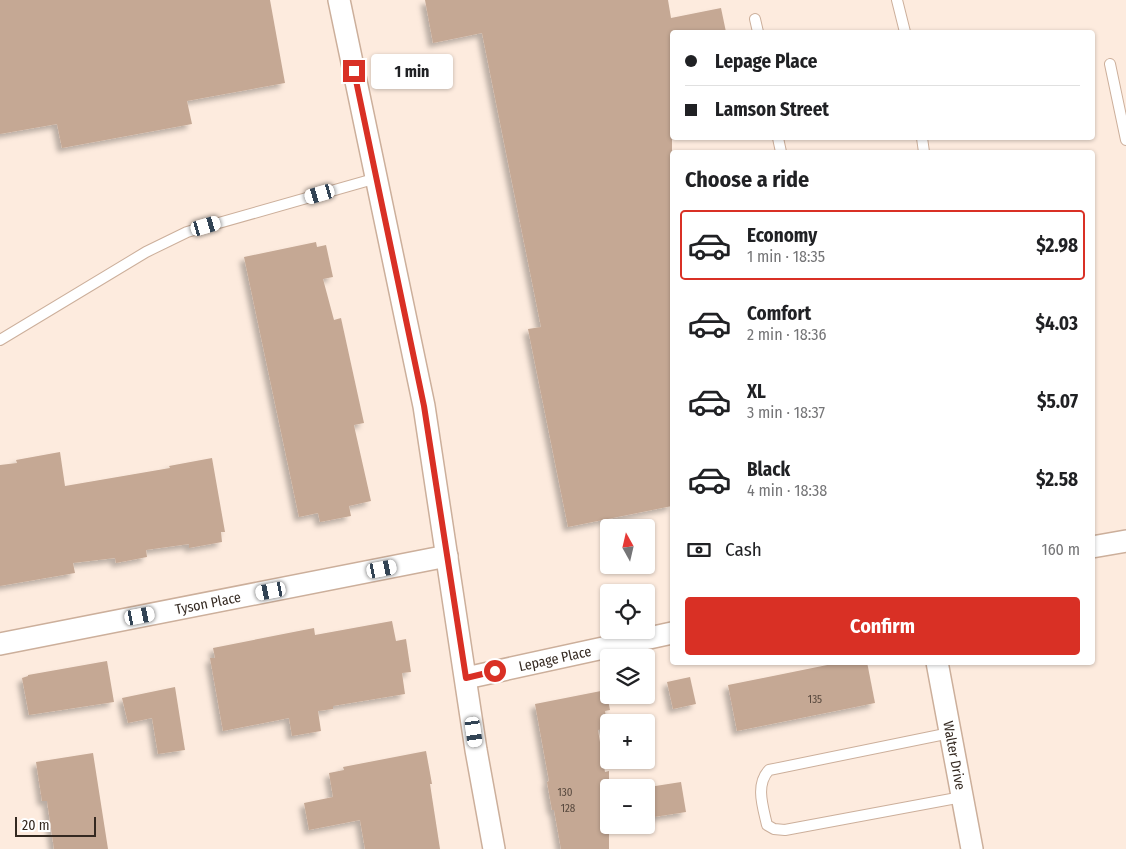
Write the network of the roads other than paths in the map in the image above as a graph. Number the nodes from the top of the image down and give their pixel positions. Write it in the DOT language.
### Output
graph roads {
  1 [pos="339,0"];
  2 [pos="897,0"];
  3 [pos="755,20"];
  4 [pos="758,30"];
  5 [pos="904,30"];
  6 [pos="1110,64"];
  7 [pos="1126,140"];
  8 [pos="376,178"];
  9 [pos="0,340"];
  10 [pos="1126,541"];
  11 [pos="1095,546"];
  12 [pos="447,556"];
  13 [pos="670,633"];
  14 [pos="0,644"];
  15 [pos="938,665"];
  16 [pos="466,678"];
  17 [pos="950,733"];
  18 [pos="962,797"];
  19 [pos="494,849"];
  20 [pos="972,849"];
  1 -- 8 [label="street"];
  2 -- 5 [label="lane"];
  3 -- 4 [label="lane"];
  6 -- 7 [label="lane"];
  8 -- 9 [label="lane"];
  8 -- 12 [label="street"];
  10 -- 11 [label="street"];
  12 -- 14 [label="street, Tyson Place"];
  12 -- 16 [label="street"];
  13 -- 16 [label="street, Lepage Place"];
  15 -- 17 [label="street, Walter Drive"];
  16 -- 19 [label="street"];
  17 -- 18 [label="street, Walter Drive"];
  17 -- 18 [label="lane"];
  18 -- 20 [label="street, Walter Drive"];
}
